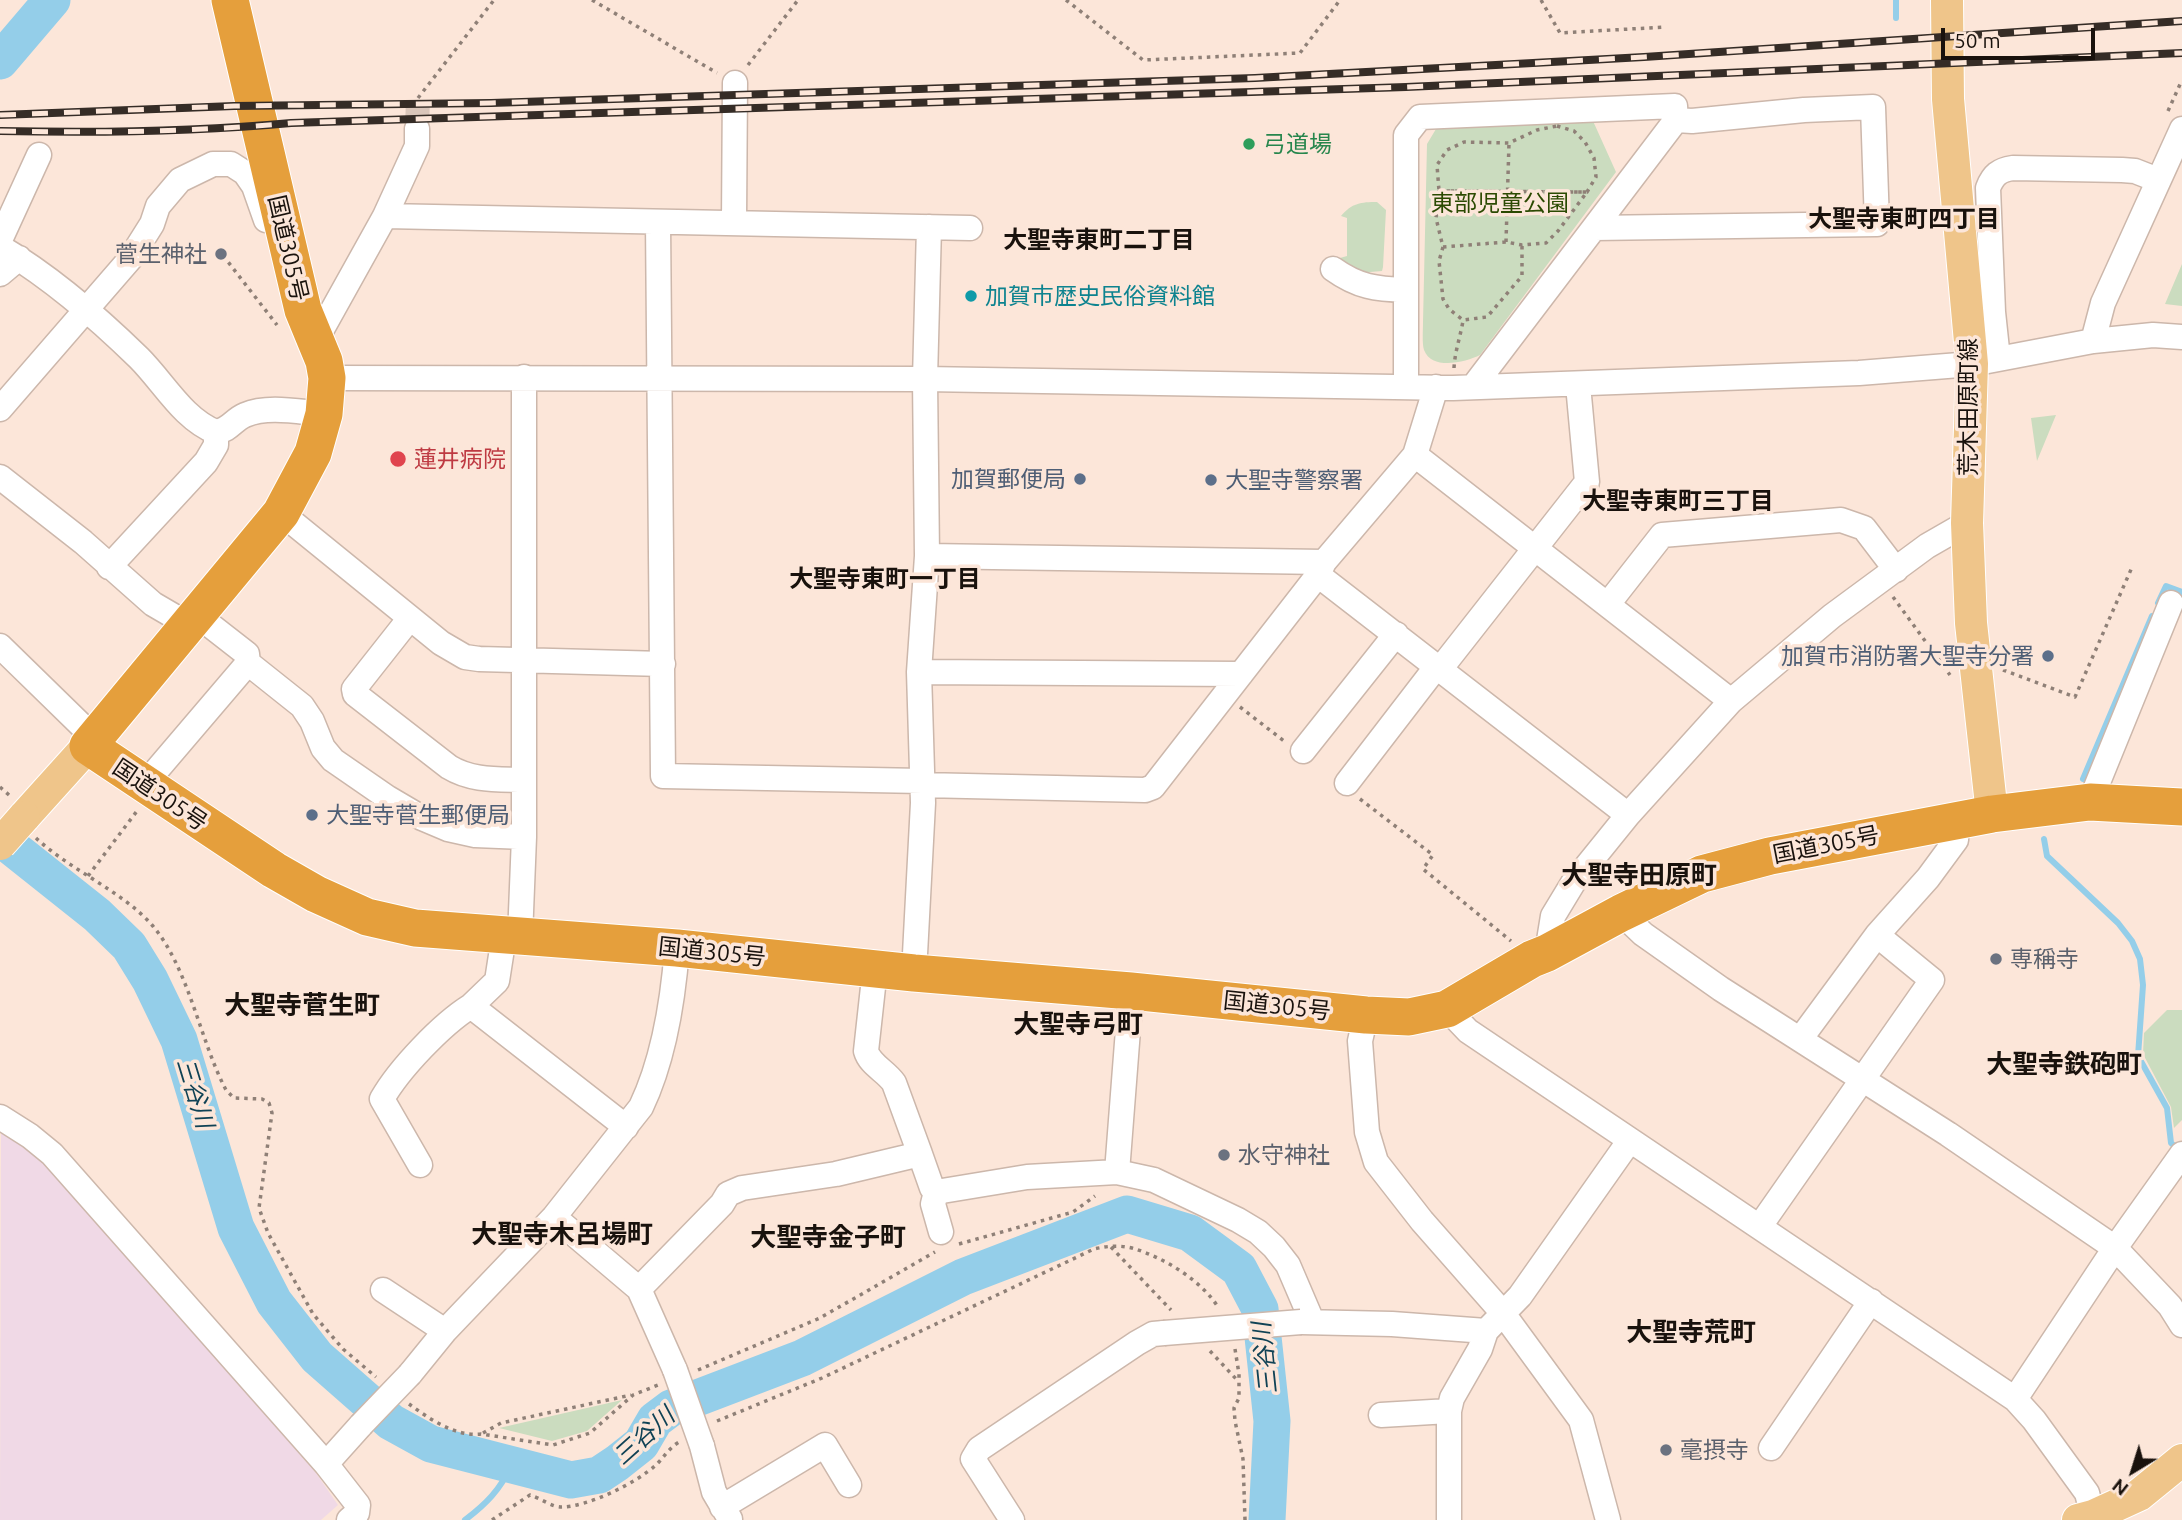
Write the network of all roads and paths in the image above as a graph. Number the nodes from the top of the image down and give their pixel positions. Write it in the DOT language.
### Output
graph roads {
  1 [pos="230,0"];
  2 [pos="494,0"];
  3 [pos="592,0"];
  4 [pos="798,0"];
  5 [pos="1066,0"];
  6 [pos="1340,0"];
  7 [pos="1541,0"];
  8 [pos="1947,0"];
  9 [pos="1665,27"];
  10 [pos="735,83"];
  11 [pos="418,97"];
  12 [pos="1676,120"];
  13 [pos="417,129"];
  14 [pos="2182,129"];
  15 [pos="1509,143"];
  16 [pos="39,155"];
  17 [pos="2158,180"];
  18 [pos="1439,191"];
  19 [pos="1509,192"];
  20 [pos="1587,192"];
  21 [pos="386,216"];
  22 [pos="734,222"];
  23 [pos="658,223"];
  24 [pos="929,227"];
  25 [pos="970,228"];
  26 [pos="1594,228"];
  27 [pos="0,240"];
  28 [pos="1506,242"];
  29 [pos="1522,245"];
  30 [pos="1443,247"];
  31 [pos="218,250"];
  32 [pos="9,252"];
  33 [pos="1333,269"];
  34 [pos="0,274"];
  35 [pos="1406,290"];
  36 [pos="86,309"];
  37 [pos="1463,320"];
  38 [pos="302,331"];
  39 [pos="2182,338"];
  40 [pos="2093,341"];
  41 [pos="1985,362"];
  42 [pos="524,377"];
  43 [pos="660,377"];
  44 [pos="327,378"];
  45 [pos="925,379"];
  46 [pos="1578,385"];
  47 [pos="1406,387"];
  48 [pos="1454,387"];
  49 [pos="0,409"];
  50 [pos="324,414"];
  51 [pos="216,432"];
  52 [pos="1415,455"];
  53 [pos="0,477"];
  54 [pos="281,513"];
  55 [pos="1967,523"];
  56 [pos="1535,549"];
  57 [pos="927,556"];
  58 [pos="2133,565"];
  59 [pos="109,567"];
  60 [pos="1321,568"];
  61 [pos="1889,576"];
  62 [pos="2171,603"];
  63 [pos="1608,604"];
  64 [pos="410,618"];
  65 [pos="193,620"];
  66 [pos="1395,634"];
  67 [pos="0,646"];
  68 [pos="525,661"];
  69 [pos="248,663"];
  70 [pos="663,664"];
  71 [pos="1439,667"];
  72 [pos="2007,670"];
  73 [pos="919,672"];
  74 [pos="1241,674"];
  75 [pos="1950,675"];
  76 [pos="1225,695"];
  77 [pos="1731,701"];
  78 [pos="92,742"];
  79 [pos="1297,748"];
  80 [pos="524,780"];
  81 [pos="922,783"];
  82 [pos="1351,789"];
  83 [pos="143,795"];
  84 [pos="2090,802"];
  85 [pos="2182,807"];
  86 [pos="1628,815"];
  87 [pos="1974,817"];
  88 [pos="28,826"];
  89 [pos="524,837"];
  90 [pos="0,844"];
  91 [pos="88,876"];
  92 [pos="1621,913"];
  93 [pos="1877,935"];
  94 [pos="512,936"];
  95 [pos="677,948"];
  96 [pos="1540,956"];
  97 [pos="875,969"];
  98 [pos="914,973"];
  99 [pos="1131,991"];
  100 [pos="471,1006"];
  101 [pos="1447,1009"];
  102 [pos="1366,1015"];
  103 [pos="1801,1038"];
  104 [pos="1863,1081"];
  105 [pos="1,1118"];
  106 [pos="626,1127"];
  107 [pos="1630,1140"];
  108 [pos="920,1154"];
  109 [pos="2182,1154"];
  110 [pos="420,1166"];
  111 [pos="1112,1172"];
  112 [pos="936,1192"];
  113 [pos="554,1217"];
  114 [pos="1760,1226"];
  115 [pos="947,1242"];
  116 [pos="2115,1248"];
  117 [pos="639,1289"];
  118 [pos="383,1290"];
  119 [pos="1871,1301"];
  120 [pos="1502,1312"];
  121 [pos="1223,1314"];
  122 [pos="1307,1322"];
  123 [pos="2182,1325"];
  124 [pos="445,1331"];
  125 [pos="1486,1331"];
  126 [pos="1234,1342"];
  127 [pos="678,1374"];
  128 [pos="385,1384"];
  129 [pos="633,1395"];
  130 [pos="401,1398"];
  131 [pos="2015,1399"];
  132 [pos="1449,1411"];
  133 [pos="1381,1415"];
  134 [pos="716,1422"];
  135 [pos="481,1434"];
  136 [pos="693,1443"];
  137 [pos="1771,1448"];
  138 [pos="2182,1460"];
  139 [pos="326,1464"];
  140 [pos="849,1485"];
  141 [pos="726,1513"];
  142 [pos="2088,1519"];
  143 [pos="349,1520"];
  144 [pos="492,1520"];
  145 [pos="1012,1520"];
  146 [pos="1245,1520"];
  147 [pos="1449,1520"];
  148 [pos="1608,1520"];
  1 -- 38 [label="highway, 国道305号"];
  2 -- 11 [label="path"];
  3 -- 10 [label="path"];
  4 -- 10 [label="path"];
  5 -- 6 [label="path"];
  7 -- 9 [label="path"];
  8 -- 41 [label="main road, 荒木田原町線"];
  10 -- 22 [label="street"];
  12 -- 26 [label="street"];
  12 -- 26 [label="street"];
  12 -- 35 [label="street"];
  13 -- 21 [label="street"];
  14 -- 17 [label="street"];
  15 -- 18 [label="path"];
  15 -- 19 [label="path"];
  15 -- 20 [label="path"];
  16 -- 27 [label="street"];
  17 -- 40 [label="street"];
  17 -- 41 [label="street"];
  18 -- 19 [label="path"];
  18 -- 30 [label="path"];
  19 -- 20 [label="path"];
  19 -- 28 [label="path"];
  20 -- 29 [label="path"];
  21 -- 23 [label="street"];
  21 -- 38 [label="street"];
  22 -- 23 [label="street"];
  22 -- 24 [label="street"];
  23 -- 43 [label="street"];
  24 -- 25 [label="street"];
  24 -- 45 [label="street"];
  26 -- 48 [label="street"];
  28 -- 29 [label="path"];
  28 -- 30 [label="path"];
  29 -- 37 [label="path"];
  30 -- 37 [label="path"];
  31 -- 38 [label="path"];
  32 -- 34 [label="street"];
  32 -- 36 [label="street"];
  33 -- 35 [label="street"];
  35 -- 47 [label="street"];
  36 -- 38 [label="street"];
  36 -- 49 [label="street"];
  36 -- 51 [label="street"];
  37 -- 48 [label="path"];
  38 -- 44 [label="highway, 国道305号"];
  39 -- 40 [label="street"];
  40 -- 41 [label="street"];
  41 -- 46 [label="street"];
  41 -- 55 [label="main road, 荒木田原町線"];
  42 -- 43 [label="street"];
  42 -- 44 [label="street"];
  42 -- 68 [label="street"];
  43 -- 45 [label="street"];
  43 -- 70 [label="street"];
  44 -- 50 [label="highway, 国道305号"];
  45 -- 47 [label="street"];
  45 -- 57 [label="street"];
  46 -- 48 [label="street"];
  46 -- 56 [label="street"];
  47 -- 48 [label="street"];
  48 -- 52 [label="street"];
  50 -- 51 [label="street"];
  50 -- 54 [label="highway, 国道305号"];
  51 -- 59 [label="street"];
  52 -- 56 [label="street"];
  52 -- 60 [label="street"];
  53 -- 59 [label="street"];
  54 -- 64 [label="street"];
  54 -- 65 [label="highway, 国道305号"];
  55 -- 61 [label="street"];
  55 -- 87 [label="main road, 荒木田原町線"];
  56 -- 63 [label="street"];
  56 -- 71 [label="street"];
  57 -- 60 [label="street"];
  57 -- 73 [label="street"];
  58 -- 72 [label="path"];
  59 -- 65 [label="street"];
  60 -- 66 [label="street"];
  60 -- 74 [label="street"];
  61 -- 63 [label="street"];
  61 -- 75 [label="path"];
  61 -- 77 [label="street"];
  62 -- 84 [label="street"];
  63 -- 77 [label="street"];
  64 -- 68 [label="street"];
  64 -- 80 [label="street"];
  65 -- 69 [label="street"];
  65 -- 78 [label="highway, 国道305号"];
  66 -- 71 [label="street"];
  66 -- 79 [label="street"];
  67 -- 78 [label="street"];
  68 -- 70 [label="street"];
  68 -- 80 [label="street"];
  69 -- 83 [label="street"];
  69 -- 89 [label="street"];
  70 -- 81 [label="street"];
  71 -- 82 [label="street"];
  71 -- 86 [label="street"];
  73 -- 74 [label="street"];
  73 -- 81 [label="street"];
  74 -- 76 [label="street"];
  76 -- 79 [label="path"];
  76 -- 81 [label="street"];
  77 -- 86 [label="street"];
  78 -- 83 [label="highway, 国道305号"];
  78 -- 88 [label="main road"];
  80 -- 89 [label="street"];
  81 -- 98 [label="street"];
  82 -- 96 [label="path"];
  83 -- 91 [label="path"];
  83 -- 94 [label="highway, 国道305号"];
  84 -- 85 [label="highway, 国道305号"];
  84 -- 87 [label="highway, 国道305号"];
  86 -- 96 [label="street"];
  87 -- 92 [label="highway, 国道305号"];
  87 -- 93 [label="street"];
  88 -- 90 [label="main road, bridge"];
  88 -- 91 [label="path"];
  89 -- 94 [label="street"];
  91 -- 128 [label="path"];
  92 -- 96 [label="highway, 国道305号"];
  92 -- 103 [label="street"];
  93 -- 103 [label="street"];
  93 -- 104 [label="street"];
  94 -- 95 [label="highway, 国道305号"];
  94 -- 100 [label="street"];
  95 -- 97 [label="highway, 国道305号"];
  95 -- 106 [label="street"];
  96 -- 101 [label="highway, 国道305号"];
  97 -- 98 [label="highway, 国道305号"];
  97 -- 108 [label="street"];
  98 -- 99 [label="highway, 国道305号"];
  99 -- 102 [label="highway, 国道305号"];
  99 -- 111 [label="street"];
  100 -- 106 [label="street"];
  100 -- 110 [label="street"];
  101 -- 102 [label="highway, 国道305号"];
  101 -- 107 [label="street"];
  102 -- 120 [label="street"];
  103 -- 104 [label="street"];
  104 -- 114 [label="street"];
  104 -- 116 [label="street"];
  105 -- 139 [label="street"];
  106 -- 113 [label="street"];
  107 -- 114 [label="street"];
  107 -- 120 [label="street"];
  108 -- 112 [label="street"];
  108 -- 117 [label="street"];
  109 -- 116 [label="street"];
  111 -- 112 [label="street"];
  111 -- 115 [label="path"];
  111 -- 122 [label="street"];
  112 -- 115 [label="street"];
  113 -- 117 [label="street"];
  113 -- 124 [label="street"];
  114 -- 119 [label="street"];
  115 -- 127 [label="path"];
  116 -- 123 [label="street"];
  116 -- 131 [label="street"];
  117 -- 127 [label="street"];
  118 -- 124 [label="street"];
  119 -- 131 [label="street"];
  119 -- 137 [label="street"];
  120 -- 125 [label="street"];
  120 -- 148 [label="street"];
  121 -- 134 [label="path"];
  122 -- 125 [label="street"];
  122 -- 145 [label="street, bridge"];
  124 -- 139 [label="street, bridge"];
  125 -- 132 [label="street"];
  126 -- 146 [label="path"];
  127 -- 129 [label="path"];
  127 -- 136 [label="street, bridge"];
  129 -- 135 [label="path"];
  129 -- 135 [label="path"];
  130 -- 135 [label="path"];
  131 -- 142 [label="street"];
  132 -- 133 [label="street"];
  132 -- 147 [label="street"];
  136 -- 141 [label="street"];
  136 -- 144 [label="path"];
  138 -- 142 [label="main road"];
  139 -- 143 [label="street"];
  140 -- 141 [label="street"];
}
